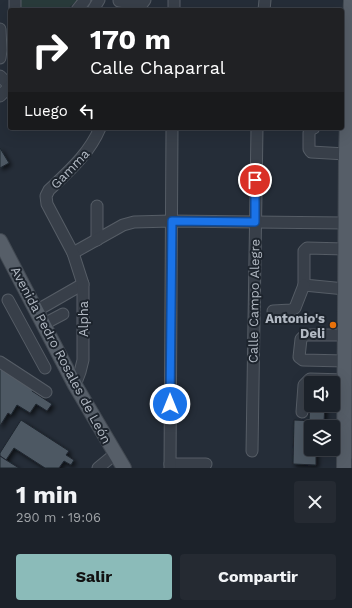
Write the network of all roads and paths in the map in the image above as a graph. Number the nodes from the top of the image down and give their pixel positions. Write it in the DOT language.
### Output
graph roads {
  1 [pos="145,0"];
  2 [pos="350,0"];
  3 [pos="119,1"];
  4 [pos="0,29"];
  5 [pos="0,58"];
  6 [pos="348,64"];
  7 [pos="5,80"];
  8 [pos="345,95"];
  9 [pos="0,96"];
  10 [pos="345,120"];
  11 [pos="99,130"];
  12 [pos="172,130"];
  13 [pos="256,130"];
  14 [pos="310,130"];
  15 [pos="349,157"];
  16 [pos="97,206"];
  17 [pos="172,221"];
  18 [pos="255,222"];
  19 [pos="345,223"];
  20 [pos="97,240"];
  21 [pos="0,242"];
  22 [pos="345,249"];
  23 [pos="73,253"];
  24 [pos="83,284"];
  25 [pos="304,286"];
  26 [pos="345,289"];
  27 [pos="8,300"];
  28 [pos="36,310"];
  29 [pos="273,311"];
  30 [pos="63,314"];
  31 [pos="44,324"];
  32 [pos="349,329"];
  33 [pos="56,348"];
  34 [pos="39,357"];
  35 [pos="345,361"];
  36 [pos="0,362"];
  37 [pos="45,368"];
  38 [pos="345,380"];
  39 [pos="75,385"];
  40 [pos="46,392"];
  41 [pos="302,412"];
  42 [pos="252,451"];
  43 [pos="115,454"];
  44 [pos="206,464"];
  45 [pos="349,464"];
  46 [pos="170,466"];
  47 [pos="98,468"];
  48 [pos="124,468"];
  1 -- 3 [label="street"];
  2 -- 6 [label="main road"];
  4 -- 5 [label="street"];
  6 -- 8 [label="main road"];
  7 -- 9 [label="street"];
  8 -- 10 [label="main road"];
  10 -- 15 [label="main road"];
  11 -- 23 [label="street, Gamma"];
  12 -- 17 [label="street"];
  13 -- 18 [label="street, Calle Campo Alegre"];
  14 -- 15 [label="street"];
  15 -- 19 [label="main road"];
  15 -- 32 [label="street"];
  16 -- 20 [label="street"];
  17 -- 18 [label="street"];
  17 -- 20 [label="street"];
  17 -- 46 [label="street"];
  18 -- 19 [label="street"];
  18 -- 42 [label="street, Calle Campo Alegre"];
  19 -- 22 [label="main road"];
  20 -- 23 [label="street"];
  21 -- 28 [label="main road, Avenida Pedro Rosales de León"];
  22 -- 25 [label="street"];
  22 -- 26 [label="main road"];
  23 -- 24 [label="street, Alpha"];
  24 -- 28 [label="street"];
  24 -- 39 [label="street, Alpha"];
  25 -- 26 [label="street"];
  25 -- 29 [label="street"];
  26 -- 32 [label="main road"];
  27 -- 34 [label="street"];
  28 -- 31 [label="main road, Avenida Pedro Rosales de León"];
  30 -- 31 [label="street"];
  31 -- 33 [label="main road, Avenida Pedro Rosales de León"];
  32 -- 35 [label="main road"];
  32 -- 35 [label="street"];
  33 -- 34 [label="street"];
  33 -- 39 [label="main road, Avenida Pedro Rosales de León"];
  34 -- 37 [label="street"];
  35 -- 38 [label="main road"];
  36 -- 40 [label="street"];
  38 -- 41 [label="street"];
  38 -- 45 [label="main road"];
  39 -- 43 [label="main road, Avenida Pedro Rosales de León"];
  43 -- 47 [label="street"];
  43 -- 48 [label="main road, Avenida Pedro Rosales de León"];
  44 -- 46 [label="street"];
}
